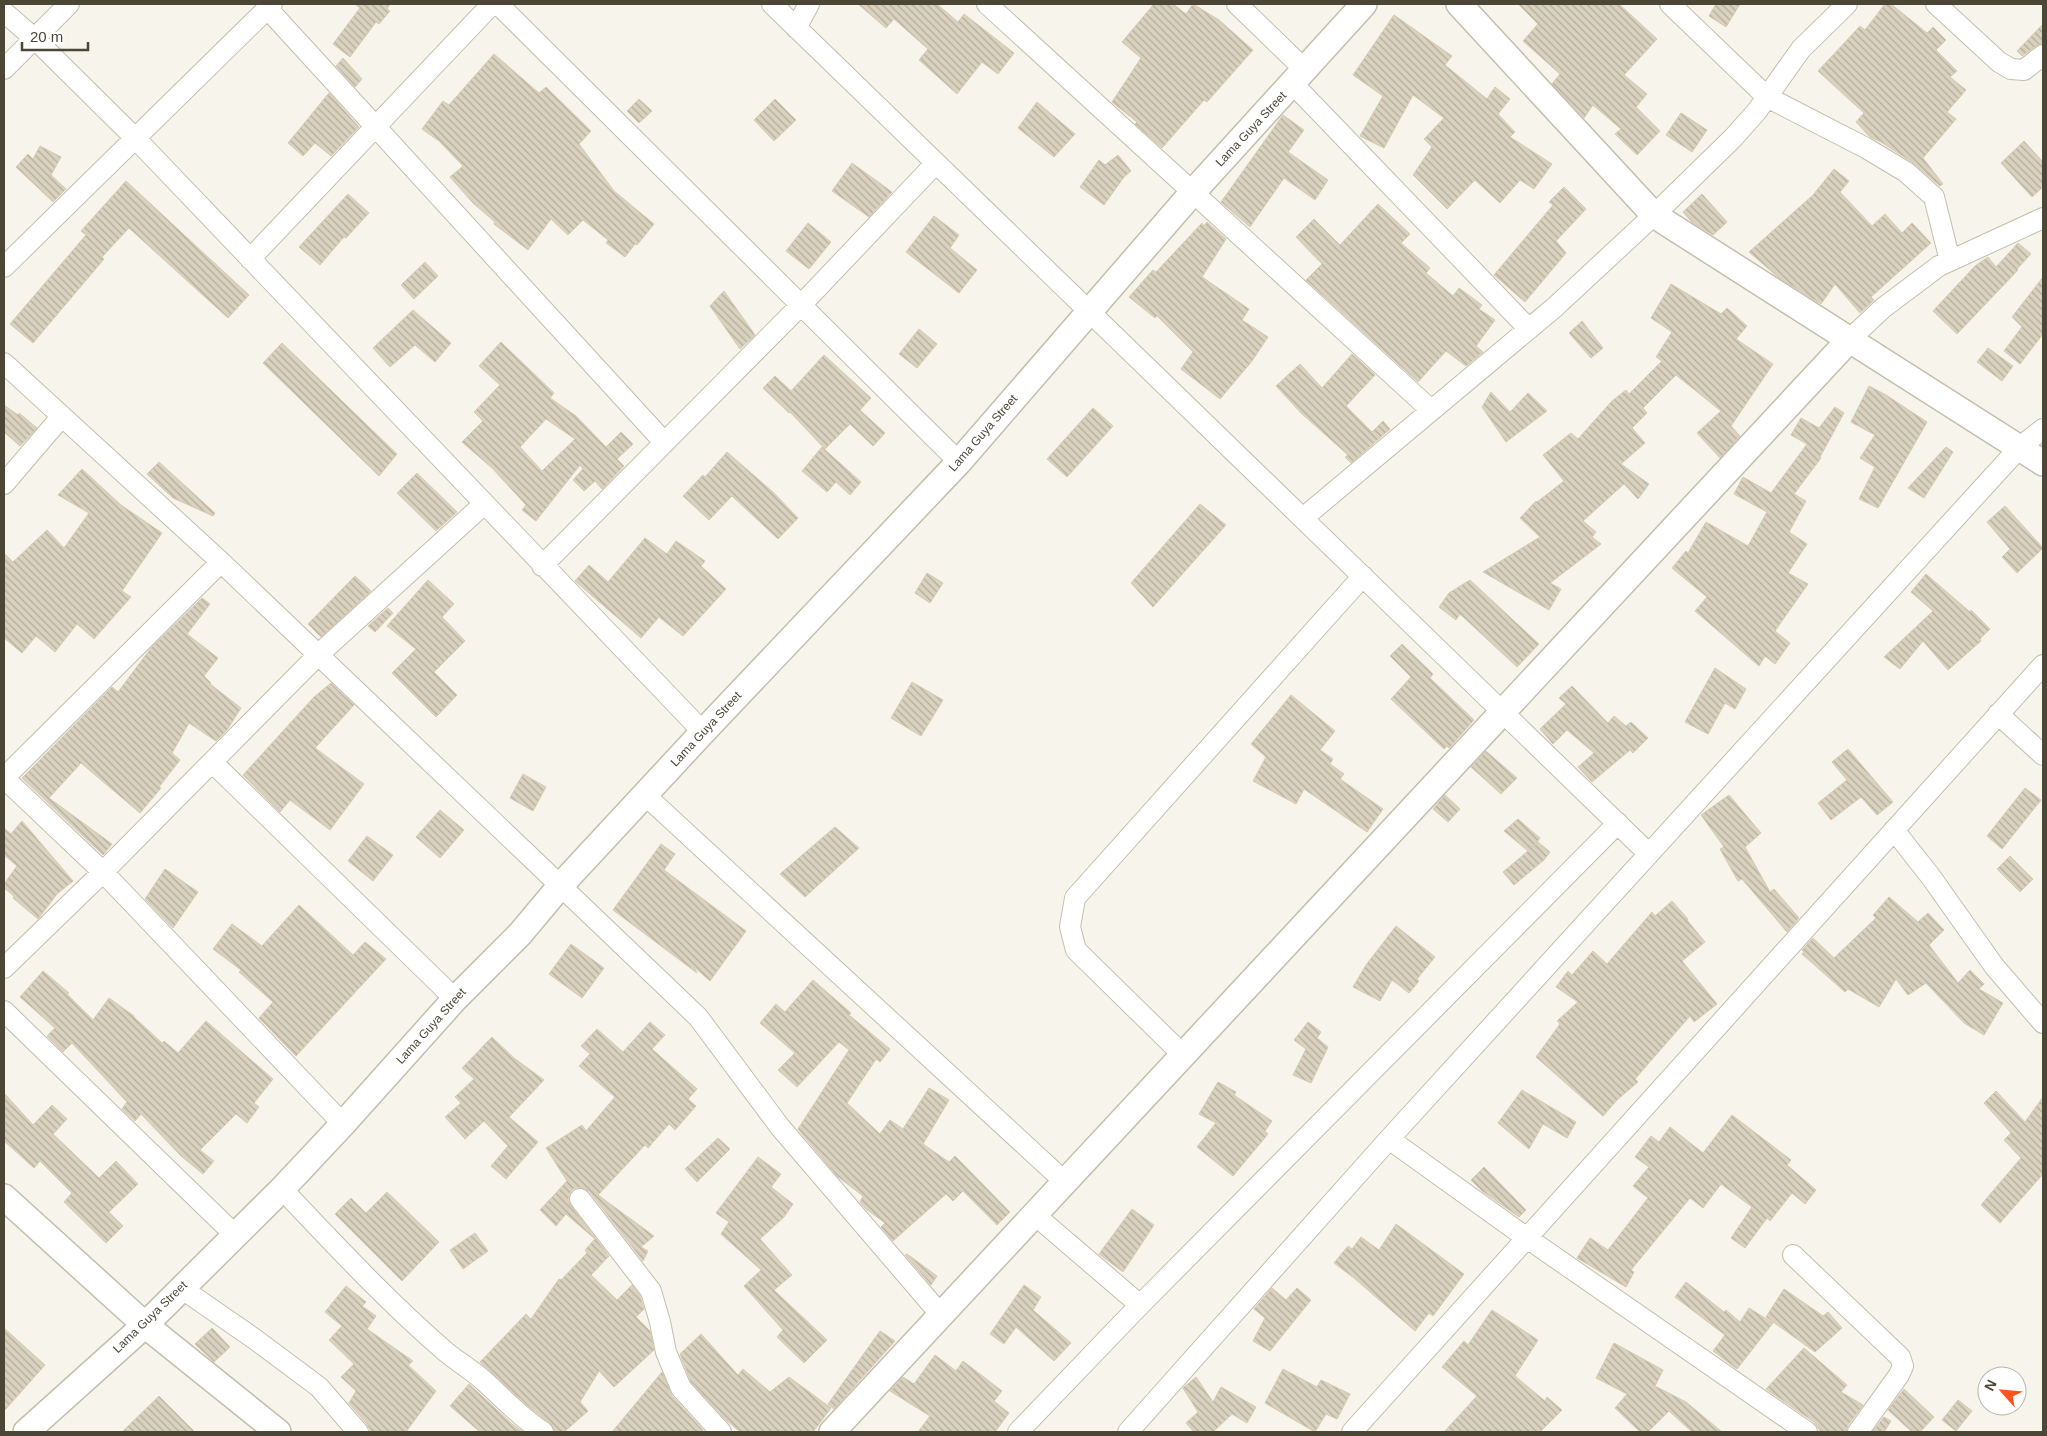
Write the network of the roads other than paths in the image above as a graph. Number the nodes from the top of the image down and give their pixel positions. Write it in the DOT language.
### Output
graph roads {
  1 [pos="70,4"];
  2 [pos="492,4"];
  3 [pos="498,4"];
  4 [pos="772,4"];
  5 [pos="809,4"];
  6 [pos="987,4"];
  7 [pos="1237,4"];
  8 [pos="1364,4"];
  9 [pos="1459,4"];
  10 [pos="1670,4"];
  11 [pos="1847,4"];
  12 [pos="1936,4"];
  13 [pos="270,6"];
  14 [pos="4,12"];
  15 [pos="796,28"];
  16 [pos="35,39"];
  17 [pos="2043,55"];
  18 [pos="4,69"];
  19 [pos="1299,77"];
  20 [pos="1768,97"];
  21 [pos="374,126"];
  22 [pos="136,139"];
  23 [pos="936,163"];
  24 [pos="1193,192"];
  25 [pos="1654,215"];
  26 [pos="2043,218"];
  27 [pos="250,259"];
  28 [pos="1950,261"];
  29 [pos="4,268"];
  30 [pos="802,304"];
  31 [pos="1090,311"];
  32 [pos="1529,328"];
  33 [pos="1851,338"];
  34 [pos="4,363"];
  35 [pos="1432,410"];
  36 [pos="62,416"];
  37 [pos="2043,429"];
  38 [pos="664,442"];
  39 [pos="2020,448"];
  40 [pos="959,462"];
  41 [pos="2043,462"];
  42 [pos="4,484"];
  43 [pos="484,504"];
  44 [pos="1303,518"];
  45 [pos="221,562"];
  46 [pos="542,566"];
  47 [pos="1363,576"];
  48 [pos="319,654"];
  49 [pos="2043,665"];
  50 [pos="1503,712"];
  51 [pos="1998,714"];
  52 [pos="703,732"];
  53 [pos="2043,755"];
  54 [pos="212,762"];
  55 [pos="4,778"];
  56 [pos="644,794"];
  57 [pos="1618,823"];
  58 [pos="1894,830"];
  59 [pos="1649,854"];
  60 [pos="103,872"];
  61 [pos="561,885"];
  62 [pos="4,968"];
  63 [pos="455,999"];
  64 [pos="4,1011"];
  65 [pos="2043,1023"];
  66 [pos="1183,1055"];
  67 [pos="343,1124"];
  68 [pos="1389,1139"];
  69 [pos="1065,1182"];
  70 [pos="282,1189"];
  71 [pos="4,1198"];
  72 [pos="580,1198"];
  73 [pos="1035,1215"];
  74 [pos="235,1235"];
  75 [pos="1527,1238"];
  76 [pos="1793,1255"];
  77 [pos="181,1288"];
  78 [pos="1140,1305"];
  79 [pos="941,1315"];
  80 [pos="145,1325"];
  81 [pos="26,1432"];
  82 [pos="278,1432"];
  83 [pos="358,1432"];
  84 [pos="543,1432"];
  85 [pos="721,1432"];
  86 [pos="832,1432"];
  87 [pos="1018,1432"];
  88 [pos="1128,1432"];
  89 [pos="1352,1432"];
  90 [pos="1807,1432"];
  91 [pos="1858,1432"];
  1 -- 16 [label="street"];
  2 -- 21 [label="street"];
  3 -- 30 [label="street"];
  4 -- 15 [label="street"];
  5 -- 15 [label="street"];
  6 -- 24 [label="street"];
  7 -- 19 [label="street"];
  8 -- 19 [label="street, Lama Guya Street"];
  9 -- 25 [label="street"];
  10 -- 20 [label="street"];
  11 -- 20 [label="street"];
  12 -- 17 [label="street"];
  13 -- 21 [label="street"];
  13 -- 22 [label="street"];
  14 -- 16 [label="street"];
  15 -- 23 [label="street"];
  16 -- 18 [label="street"];
  16 -- 22 [label="street"];
  19 -- 24 [label="street, Lama Guya Street"];
  19 -- 32 [label="street"];
  20 -- 25 [label="street"];
  20 -- 28 [label="street"];
  21 -- 27 [label="street"];
  21 -- 38 [label="street"];
  22 -- 27 [label="street"];
  22 -- 29 [label="street"];
  23 -- 30 [label="street"];
  23 -- 31 [label="street"];
  24 -- 31 [label="street, Lama Guya Street"];
  24 -- 35 [label="street"];
  25 -- 32 [label="street"];
  25 -- 33 [label="street"];
  26 -- 28 [label="street"];
  27 -- 43 [label="street"];
  28 -- 33 [label="street"];
  30 -- 38 [label="street"];
  30 -- 40 [label="street"];
  31 -- 40 [label="street, Lama Guya Street"];
  31 -- 44 [label="street"];
  32 -- 35 [label="street"];
  33 -- 39 [label="street"];
  33 -- 50 [label="street"];
  34 -- 36 [label="street"];
  35 -- 44 [label="street"];
  36 -- 42 [label="street"];
  36 -- 45 [label="street"];
  37 -- 39 [label="street"];
  38 -- 46 [label="street"];
  39 -- 41 [label="street"];
  39 -- 59 [label="street"];
  40 -- 52 [label="street, Lama Guya Street"];
  43 -- 46 [label="street"];
  43 -- 48 [label="street"];
  44 -- 47 [label="street"];
  45 -- 48 [label="street"];
  45 -- 55 [label="street"];
  46 -- 52 [label="street"];
  47 -- 50 [label="street"];
  47 -- 66 [label="street"];
  48 -- 54 [label="street"];
  48 -- 61 [label="street"];
  49 -- 51 [label="street"];
  50 -- 57 [label="street"];
  50 -- 66 [label="street"];
  51 -- 53 [label="street"];
  51 -- 58 [label="street"];
  52 -- 56 [label="street, Lama Guya Street"];
  54 -- 60 [label="street"];
  54 -- 63 [label="street"];
  55 -- 60 [label="street"];
  56 -- 61 [label="street, Lama Guya Street"];
  56 -- 69 [label="street"];
  57 -- 59 [label="street"];
  57 -- 78 [label="street"];
  58 -- 65 [label="street"];
  58 -- 75 [label="street"];
  59 -- 68 [label="street"];
  60 -- 62 [label="street"];
  60 -- 67 [label="street"];
  61 -- 63 [label="street, Lama Guya Street"];
  61 -- 79 [label="street"];
  63 -- 67 [label="street, Lama Guya Street"];
  64 -- 74 [label="street"];
  66 -- 69 [label="street"];
  67 -- 70 [label="street, Lama Guya Street"];
  68 -- 75 [label="street"];
  68 -- 88 [label="street"];
  69 -- 73 [label="street"];
  70 -- 74 [label="street, Lama Guya Street"];
  70 -- 84 [label="street"];
  71 -- 80 [label="street"];
  72 -- 85 [label="street"];
  73 -- 78 [label="street"];
  73 -- 79 [label="street"];
  74 -- 77 [label="street, Lama Guya Street"];
  75 -- 89 [label="street"];
  75 -- 90 [label="street"];
  76 -- 91 [label="street"];
  77 -- 80 [label="street, Lama Guya Street"];
  77 -- 83 [label="street"];
  78 -- 87 [label="street"];
  79 -- 86 [label="street"];
  80 -- 81 [label="street, Lama Guya Street"];
  80 -- 82 [label="street"];
}
